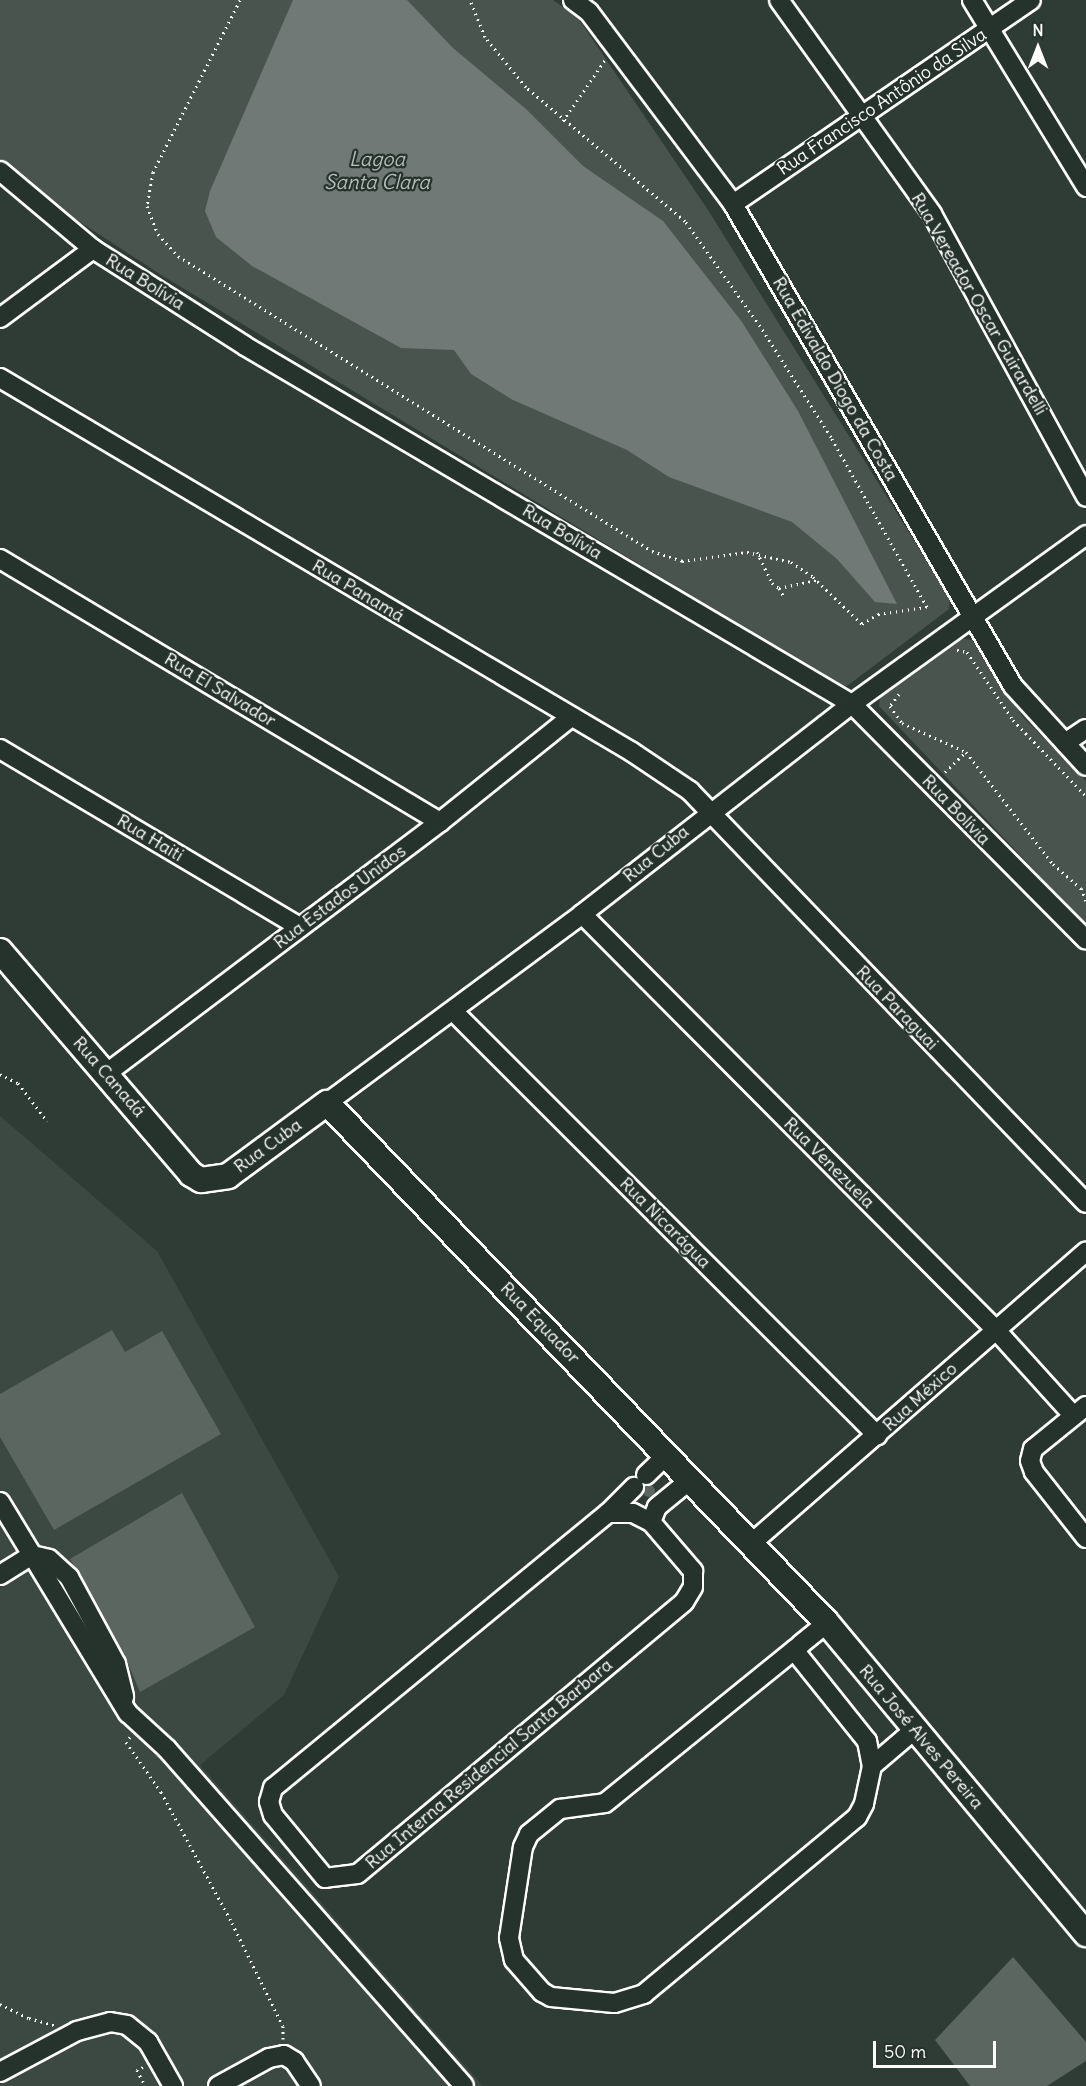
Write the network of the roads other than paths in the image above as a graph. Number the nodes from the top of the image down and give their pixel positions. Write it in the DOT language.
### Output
graph roads {
  1 [pos="573,0"];
  2 [pos="779,0"];
  3 [pos="972,0"];
  4 [pos="1032,0"];
  5 [pos="992,28"];
  6 [pos="861,116"];
  7 [pos="0,171"];
  8 [pos="1086,187"];
  9 [pos="733,204"];
  10 [pos="93,249"];
  11 [pos="0,318"];
  12 [pos="0,378"];
  13 [pos="1086,497"];
  14 [pos="1086,535"];
  15 [pos="0,559"];
  16 [pos="973,616"];
  17 [pos="852,704"];
  18 [pos="570,718"];
  19 [pos="1086,729"];
  20 [pos="1065,743"];
  21 [pos="0,749"];
  22 [pos="1086,766"];
  23 [pos="708,813"];
  24 [pos="440,822"];
  25 [pos="582,914"];
  26 [pos="300,927"];
  27 [pos="1086,940"];
  28 [pos="0,951"];
  29 [pos="453,1011"];
  30 [pos="106,1073"];
  31 [pos="327,1103"];
  32 [pos="228,1176"];
  33 [pos="1086,1203"];
  34 [pos="1086,1251"];
  35 [pos="995,1329"];
  36 [pos="1080,1410"];
  37 [pos="877,1435"];
  38 [pos="667,1455"];
  39 [pos="690,1480"];
  40 [pos="0,1502"];
  41 [pos="608,1513"];
  42 [pos="651,1522"];
  43 [pos="8,1531"];
  44 [pos="1086,1538"];
  45 [pos="753,1542"];
  46 [pos="32,1555"];
  47 [pos="0,1575"];
  48 [pos="827,1623"];
  49 [pos="794,1650"];
  50 [pos="913,1731"];
  51 [pos="872,1766"];
  52 [pos="1086,1934"];
  53 [pos="0,2072"];
  54 [pos="173,2086"];
  55 [pos="218,2086"];
  56 [pos="311,2086"];
  57 [pos="464,2086"];
  1 -- 9 [label="street, Rua Edivaldo Diogo da Costa"];
  2 -- 6 [label="street, Rua Vereador Oscar Guirardelli"];
  3 -- 5 [label="street"];
  4 -- 5 [label="street, Rua Francisco Antônio da Silva"];
  5 -- 6 [label="street, Rua Francisco Antônio da Silva"];
  5 -- 8 [label="street"];
  6 -- 9 [label="street, Rua Francisco Antônio da Silva"];
  6 -- 13 [label="street, Rua Vereador Oscar Guirardelli"];
  7 -- 10 [label="street, Rua Bolívia"];
  9 -- 16 [label="street, Rua Edivaldo Diogo da Costa"];
  10 -- 11 [label="street"];
  10 -- 17 [label="street, Rua Bolívia"];
  12 -- 18 [label="street, Rua Panamá"];
  14 -- 16 [label="street, Rua Cuba"];
  15 -- 24 [label="street, Rua El Salvador"];
  16 -- 17 [label="street, Rua Cuba"];
  16 -- 20 [label="street, Rua Edivaldo Diogo da Costa"];
  17 -- 23 [label="street, Rua Cuba"];
  17 -- 27 [label="street, Rua Bolívia"];
  18 -- 23 [label="street, Rua Panamá"];
  18 -- 24 [label="street, Rua Estados Unidos"];
  19 -- 20 [label="street"];
  20 -- 22 [label="street, Rua Edivaldo Diogo da Costa"];
  21 -- 26 [label="street, Rua Haiti"];
  23 -- 25 [label="street, Rua Cuba"];
  23 -- 33 [label="street, Rua Paraguai"];
  24 -- 26 [label="street, Rua Estados Unidos"];
  25 -- 29 [label="street, Rua Cuba"];
  25 -- 35 [label="street, Rua Venezuela"];
  26 -- 30 [label="street, Rua Estados Unidos"];
  28 -- 30 [label="main road, Rua Canadá"];
  29 -- 31 [label="street, Rua Cuba"];
  29 -- 37 [label="street, Rua Nicarágua"];
  30 -- 32 [label="main road, Rua Canadá"];
  31 -- 32 [label="main road, Rua Cuba"];
  31 -- 38 [label="main road, Rua Equador"];
  34 -- 35 [label="street, Rua México"];
  35 -- 36 [label="street, Rua Venezuela"];
  35 -- 37 [label="street, Rua México"];
  36 -- 44 [label="street"];
  37 -- 45 [label="street, Rua México"];
  38 -- 39 [label="main road, Rua Equador"];
  38 -- 41 [label="street, Rua Interna Residencial Santa Barbara"];
  39 -- 42 [label="street"];
  39 -- 45 [label="main road, Rua Equador"];
  40 -- 43 [label="street"];
  41 -- 42 [label="street"];
  41 -- 42 [label="street, Rua Interna Residencial Santa Barbara"];
  43 -- 46 [label="street"];
  45 -- 48 [label="main road, Rua José Alves Pereira"];
  46 -- 47 [label="street"];
  46 -- 57 [label="street"];
  48 -- 49 [label="street"];
  48 -- 50 [label="main road, Rua José Alves Pereira"];
  49 -- 51 [label="street"];
  49 -- 51 [label="street"];
  50 -- 51 [label="street"];
  50 -- 52 [label="main road, Rua José Alves Pereira"];
  53 -- 54 [label="street"];
  55 -- 56 [label="street"];
}
